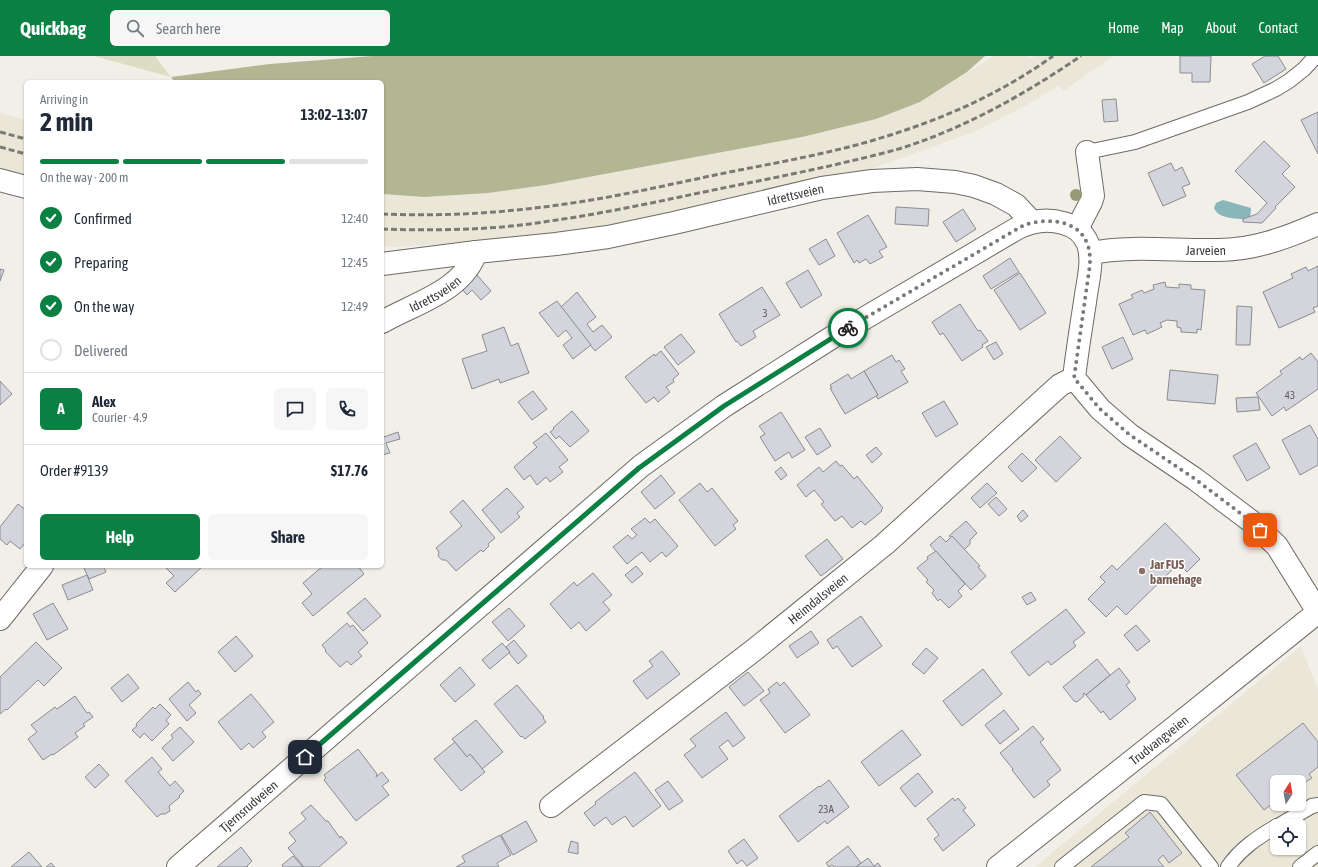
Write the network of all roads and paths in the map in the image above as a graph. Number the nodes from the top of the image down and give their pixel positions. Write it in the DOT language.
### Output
graph roads {
  1 [pos="1316,56"];
  2 [pos="1087,152"];
  3 [pos="1032,222"];
  4 [pos="1318,224"];
  5 [pos="1077,229"];
  6 [pos="476,252"];
  7 [pos="1090,252"];
  8 [pos="384,264"];
  9 [pos="384,321"];
  10 [pos="1074,378"];
  11 [pos="40,568"];
  12 [pos="1318,612"];
  13 [pos="0,619"];
  14 [pos="1318,805"];
  15 [pos="551,806"];
  16 [pos="1289,819"];
  17 [pos="1270,830"];
  18 [pos="1318,853"];
  19 [pos="178,867"];
  20 [pos="998,867"];
  21 [pos="1062,867"];
  22 [pos="1211,867"];
  23 [pos="1228,867"];
  24 [pos="1300,867"];
  1 -- 2 [label="lane"];
  2 -- 5 [label="street"];
  3 -- 5 [label="street"];
  3 -- 6 [label="street, Idrettsveien"];
  3 -- 19 [label="street, Tjernsrudveien"];
  4 -- 7 [label="street, Jarveien"];
  5 -- 7 [label="street"];
  6 -- 8 [label="street, Idrettsveien"];
  6 -- 9 [label="street, Idrettsveien"];
  7 -- 10 [label="street"];
  10 -- 12 [label="street"];
  10 -- 15 [label="street, Heimdalsveien"];
  11 -- 13 [label="street"];
  12 -- 20 [label="street, Trudvangveien"];
  14 -- 16 [label="lane"];
  17 -- 23 [label="lane"];
  18 -- 24 [label="lane"];
  21 -- 22 [label="lane"];
}
